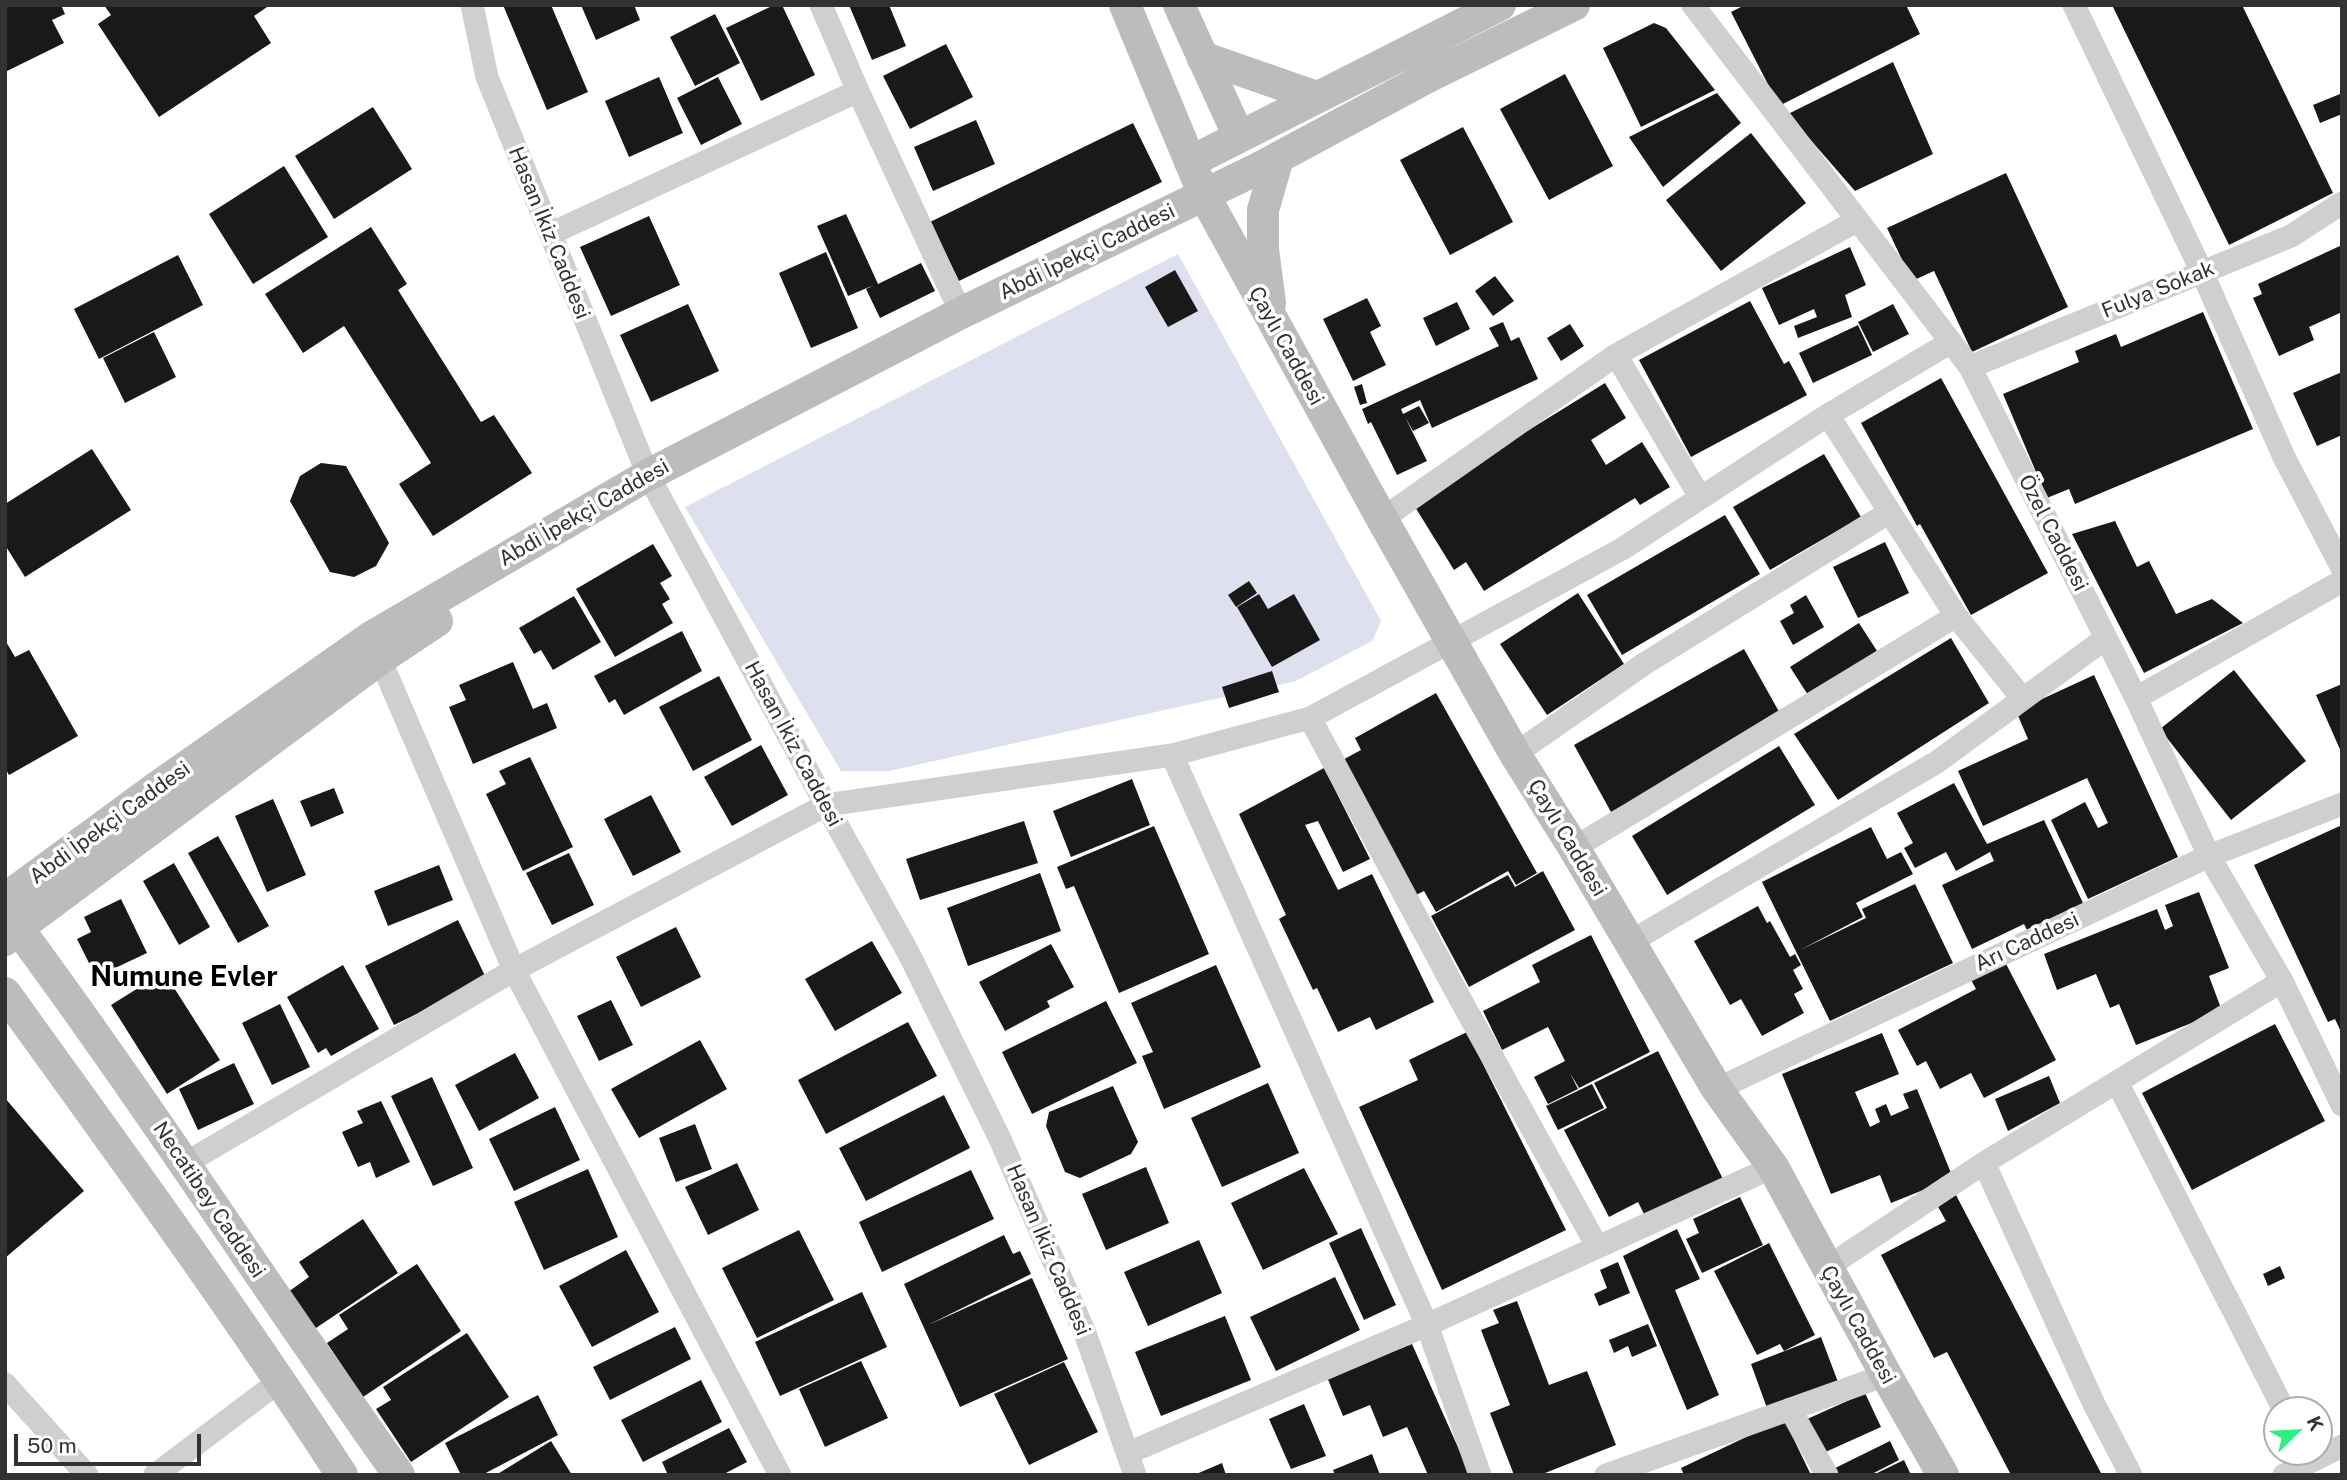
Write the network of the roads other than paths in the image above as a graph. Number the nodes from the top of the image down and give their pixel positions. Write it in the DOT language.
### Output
graph roads {
  1 [pos="472,5"];
  2 [pos="821,5"];
  3 [pos="1125,5"];
  4 [pos="1179,5"];
  5 [pos="1500,5"];
  6 [pos="1574,5"];
  7 [pos="1693,5"];
  8 [pos="2074,5"];
  9 [pos="1202,57"];
  10 [pos="858,91"];
  11 [pos="1318,97"];
  12 [pos="1239,137"];
  13 [pos="1278,158"];
  14 [pos="1190,162"];
  15 [pos="1203,195"];
  16 [pos="2342,203"];
  17 [pos="1858,220"];
  18 [pos="550,234"];
  19 [pos="2202,272"];
  20 [pos="961,313"];
  21 [pos="1273,322"];
  22 [pos="1951,342"];
  23 [pos="1616,355"];
  24 [pos="1970,367"];
  25 [pos="1828,415"];
  26 [pos="648,475"];
  27 [pos="1700,497"];
  28 [pos="1888,513"];
  29 [pos="1382,519"];
  30 [pos="2342,568"];
  31 [pos="2342,581"];
  32 [pos="1956,616"];
  33 [pos="2106,638"];
  34 [pos="1451,643"];
  35 [pos="376,648"];
  36 [pos="2022,698"];
  37 [pos="2136,698"];
  38 [pos="1310,718"];
  39 [pos="1515,754"];
  40 [pos="1172,755"];
  41 [pos="2342,804"];
  42 [pos="826,805"];
  43 [pos="1574,848"];
  44 [pos="2209,856"];
  45 [pos="5,899"];
  46 [pos="9,926"];
  47 [pos="1630,942"];
  48 [pos="514,970"];
  49 [pos="2283,981"];
  50 [pos="5,993"];
  51 [pos="2117,1082"];
  52 [pos="1717,1089"];
  53 [pos="2342,1105"];
  54 [pos="186,1163"];
  55 [pos="1984,1163"];
  56 [pos="1773,1167"];
  57 [pos="1597,1246"];
  58 [pos="1826,1268"];
  59 [pos="1427,1325"];
  60 [pos="1885,1375"];
  61 [pos="281,1380"];
  62 [pos="5,1384"];
  63 [pos="2277,1396"];
  64 [pos="1790,1409"];
  65 [pos="1131,1464"];
  66 [pos="2304,1466"];
  67 [pos="87,1475"];
  68 [pos="155,1475"];
  69 [pos="342,1475"];
  70 [pos="399,1475"];
  71 [pos="779,1475"];
  72 [pos="1480,1475"];
  73 [pos="1606,1475"];
  74 [pos="1826,1475"];
  75 [pos="1943,1475"];
  76 [pos="2131,1475"];
  77 [pos="2284,1475"];
  1 -- 18 [label="street, Hasan İkiz Caddesi"];
  2 -- 10 [label="street"];
  3 -- 14 [label="street, Çaylı Caddesi"];
  4 -- 9 [label="street"];
  5 -- 11 [label="street"];
  6 -- 13 [label="street, Abdi İpekçi Caddesi"];
  7 -- 17 [label="street, Özel Caddesi"];
  8 -- 19 [label="street"];
  9 -- 11 [label="street"];
  9 -- 12 [label="street"];
  10 -- 18 [label="street"];
  10 -- 20 [label="street"];
  11 -- 12 [label="street"];
  12 -- 14 [label="street"];
  13 -- 15 [label="street, Abdi İpekçi Caddesi"];
  13 -- 21 [label="street"];
  14 -- 15 [label="street, Çaylı Caddesi"];
  15 -- 20 [label="street, Abdi İpekçi Caddesi"];
  15 -- 21 [label="street, Çaylı Caddesi"];
  16 -- 19 [label="street, Fulya Sokak"];
  17 -- 22 [label="street, Özel Caddesi"];
  17 -- 23 [label="street"];
  18 -- 26 [label="street, Hasan İkiz Caddesi"];
  19 -- 24 [label="street, Fulya Sokak"];
  19 -- 30 [label="street"];
  20 -- 26 [label="street, Abdi İpekçi Caddesi"];
  21 -- 29 [label="street, Çaylı Caddesi"];
  22 -- 24 [label="street, Özel Caddesi"];
  22 -- 25 [label="street"];
  23 -- 27 [label="street"];
  23 -- 29 [label="street"];
  24 -- 33 [label="street, Özel Caddesi"];
  25 -- 27 [label="street"];
  25 -- 28 [label="street"];
  26 -- 35 [label="street, Abdi İpekçi Caddesi"];
  26 -- 42 [label="street, Hasan İkiz Caddesi"];
  27 -- 34 [label="street"];
  28 -- 32 [label="street"];
  28 -- 39 [label="street"];
  29 -- 34 [label="street, Çaylı Caddesi"];
  31 -- 37 [label="street"];
  32 -- 36 [label="street"];
  32 -- 43 [label="street"];
  33 -- 36 [label="street"];
  33 -- 37 [label="street, Özel Caddesi"];
  34 -- 38 [label="street"];
  34 -- 39 [label="street, Çaylı Caddesi"];
  35 -- 45 [label="street, Abdi İpekçi Caddesi"];
  35 -- 46 [label="street"];
  35 -- 48 [label="street"];
  36 -- 47 [label="street"];
  37 -- 44 [label="street, Özel Caddesi"];
  38 -- 40 [label="street"];
  38 -- 57 [label="street"];
  39 -- 43 [label="street, Çaylı Caddesi"];
  40 -- 42 [label="street"];
  40 -- 59 [label="street"];
  41 -- 44 [label="street, Arı Caddesi"];
  42 -- 48 [label="street"];
  42 -- 65 [label="street, Hasan İkiz Caddesi"];
  43 -- 47 [label="street, Çaylı Caddesi"];
  44 -- 49 [label="street, Özel Caddesi"];
  44 -- 52 [label="street, Arı Caddesi"];
  46 -- 54 [label="street, Necatibey Caddesi"];
  47 -- 52 [label="street, Çaylı Caddesi"];
  48 -- 54 [label="street"];
  48 -- 71 [label="street"];
  49 -- 51 [label="street"];
  49 -- 53 [label="street, Özel Caddesi"];
  50 -- 61 [label="street, Necatibey Caddesi"];
  51 -- 55 [label="street"];
  51 -- 63 [label="street"];
  52 -- 56 [label="street, Çaylı Caddesi"];
  54 -- 70 [label="street, Necatibey Caddesi"];
  55 -- 58 [label="street"];
  55 -- 76 [label="street"];
  56 -- 57 [label="street"];
  56 -- 58 [label="street, Çaylı Caddesi"];
  57 -- 59 [label="street"];
  58 -- 60 [label="street, Çaylı Caddesi"];
  59 -- 65 [label="street"];
  59 -- 72 [label="street"];
  60 -- 64 [label="street"];
  60 -- 75 [label="street, Çaylı Caddesi"];
  61 -- 68 [label="street"];
  61 -- 69 [label="street, Necatibey Caddesi"];
  62 -- 67 [label="street"];
  64 -- 73 [label="street"];
  64 -- 74 [label="street"];
  66 -- 77 [label="street"];
}
